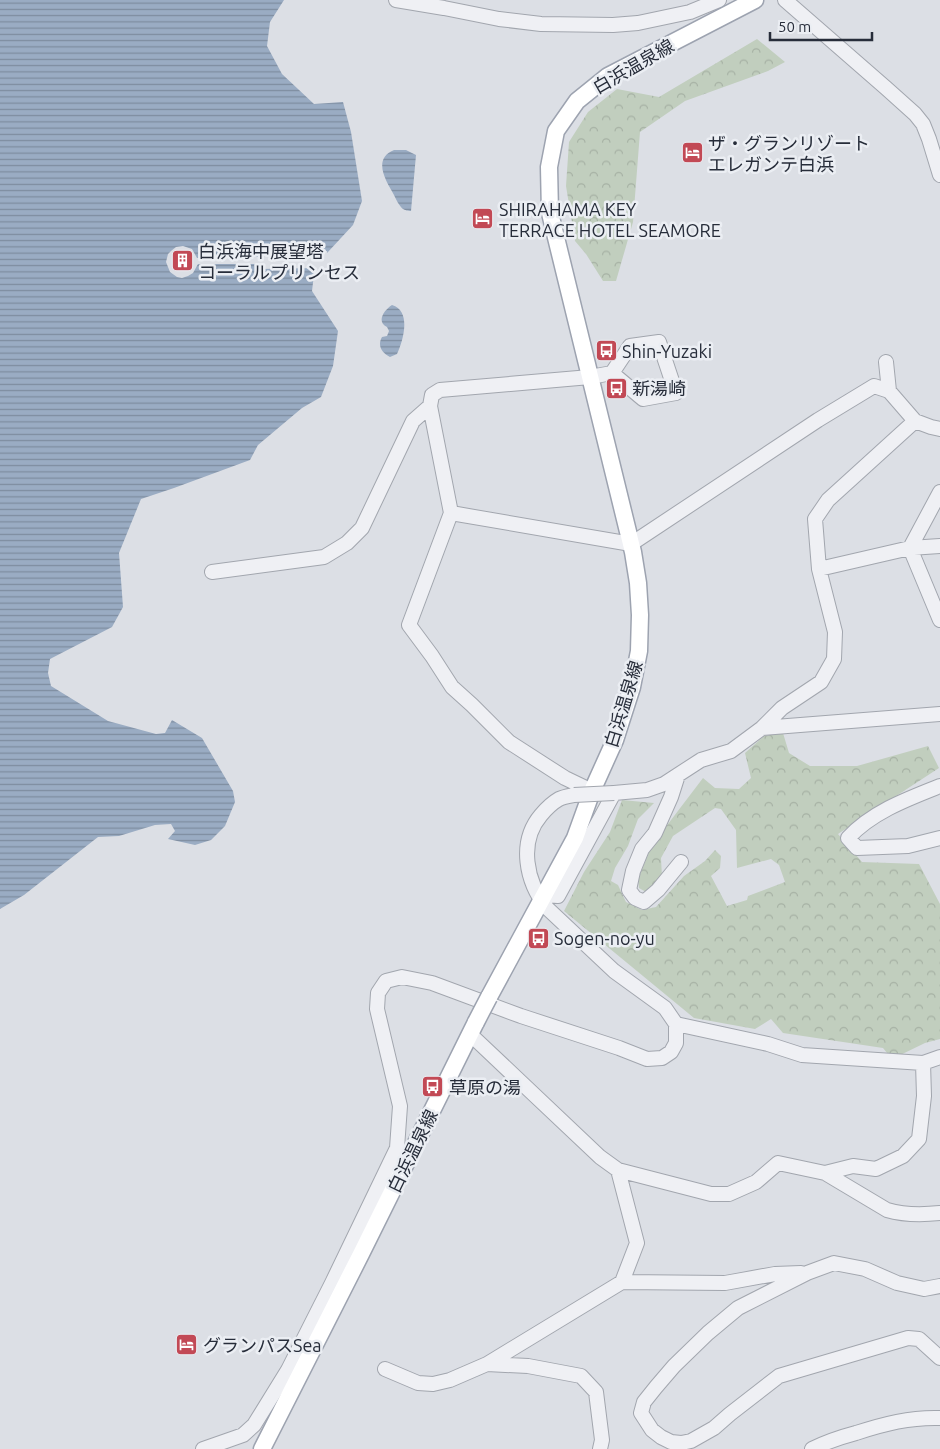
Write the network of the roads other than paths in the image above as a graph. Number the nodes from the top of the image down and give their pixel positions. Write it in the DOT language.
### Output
graph roads {
  1 [pos="396,0"];
  2 [pos="719,0"];
  3 [pos="755,0"];
  4 [pos="785,0"];
  5 [pos="940,175"];
  6 [pos="886,362"];
  7 [pos="612,373"];
  8 [pos="590,377"];
  9 [pos="889,390"];
  10 [pos="430,406"];
  11 [pos="915,420"];
  12 [pos="940,429"];
  13 [pos="940,492"];
  14 [pos="452,513"];
  15 [pos="630,544"];
  16 [pos="940,546"];
  17 [pos="910,548"];
  18 [pos="819,569"];
  19 [pos="212,572"];
  20 [pos="940,620"];
  21 [pos="940,714"];
  22 [pos="762,728"];
  23 [pos="678,775"];
  24 [pos="940,786"];
  25 [pos="592,791"];
  26 [pos="614,793"];
  27 [pos="940,838"];
  28 [pos="681,862"];
  29 [pos="542,897"];
  30 [pos="676,1024"];
  31 [pos="473,1028"];
  32 [pos="940,1057"];
  33 [pos="923,1063"];
  34 [pos="618,1170"];
  35 [pos="825,1174"];
  36 [pos="940,1213"];
  37 [pos="807,1273"];
  38 [pos="622,1282"];
  39 [pos="940,1286"];
  40 [pos="940,1358"];
  41 [pos="487,1364"];
  42 [pos="384,1369"];
  43 [pos="940,1418"];
  44 [pos="203,1449"];
  45 [pos="262,1449"];
  46 [pos="600,1449"];
  47 [pos="812,1449"];
  1 -- 2 [label="street"];
  3 -- 8 [label="main road, 白浜温泉線"];
  4 -- 5 [label="street"];
  6 -- 9 [label="street"];
  7 -- 7 [label="street"];
  7 -- 8 [label="street"];
  8 -- 10 [label="street"];
  8 -- 15 [label="main road, 白浜温泉線"];
  9 -- 11 [label="street"];
  9 -- 15 [label="street"];
  10 -- 14 [label="street"];
  10 -- 19 [label="street"];
  11 -- 12 [label="street"];
  11 -- 18 [label="street"];
  13 -- 17 [label="street"];
  14 -- 15 [label="street"];
  14 -- 25 [label="street"];
  15 -- 25 [label="main road, 白浜温泉線"];
  16 -- 17 [label="street"];
  17 -- 18 [label="street"];
  17 -- 20 [label="street"];
  18 -- 22 [label="street"];
  21 -- 22 [label="street"];
  22 -- 23 [label="street"];
  23 -- 26 [label="street"];
  23 -- 28 [label="street"];
  24 -- 27 [label="street"];
  25 -- 29 [label="main road, 白浜温泉線"];
  26 -- 29 [label="street"];
  26 -- 29 [label="street, bridge"];
  29 -- 30 [label="street"];
  29 -- 31 [label="main road, 白浜温泉線, bridge"];
  30 -- 33 [label="street"];
  30 -- 44 [label="street"];
  31 -- 34 [label="street"];
  31 -- 45 [label="main road, 白浜温泉線"];
  32 -- 33 [label="street"];
  33 -- 35 [label="street"];
  34 -- 35 [label="street"];
  34 -- 38 [label="street"];
  35 -- 36 [label="street"];
  37 -- 38 [label="street"];
  37 -- 39 [label="street"];
  37 -- 40 [label="street"];
  38 -- 41 [label="street"];
  41 -- 42 [label="street"];
  41 -- 46 [label="street"];
  43 -- 47 [label="street"];
}
